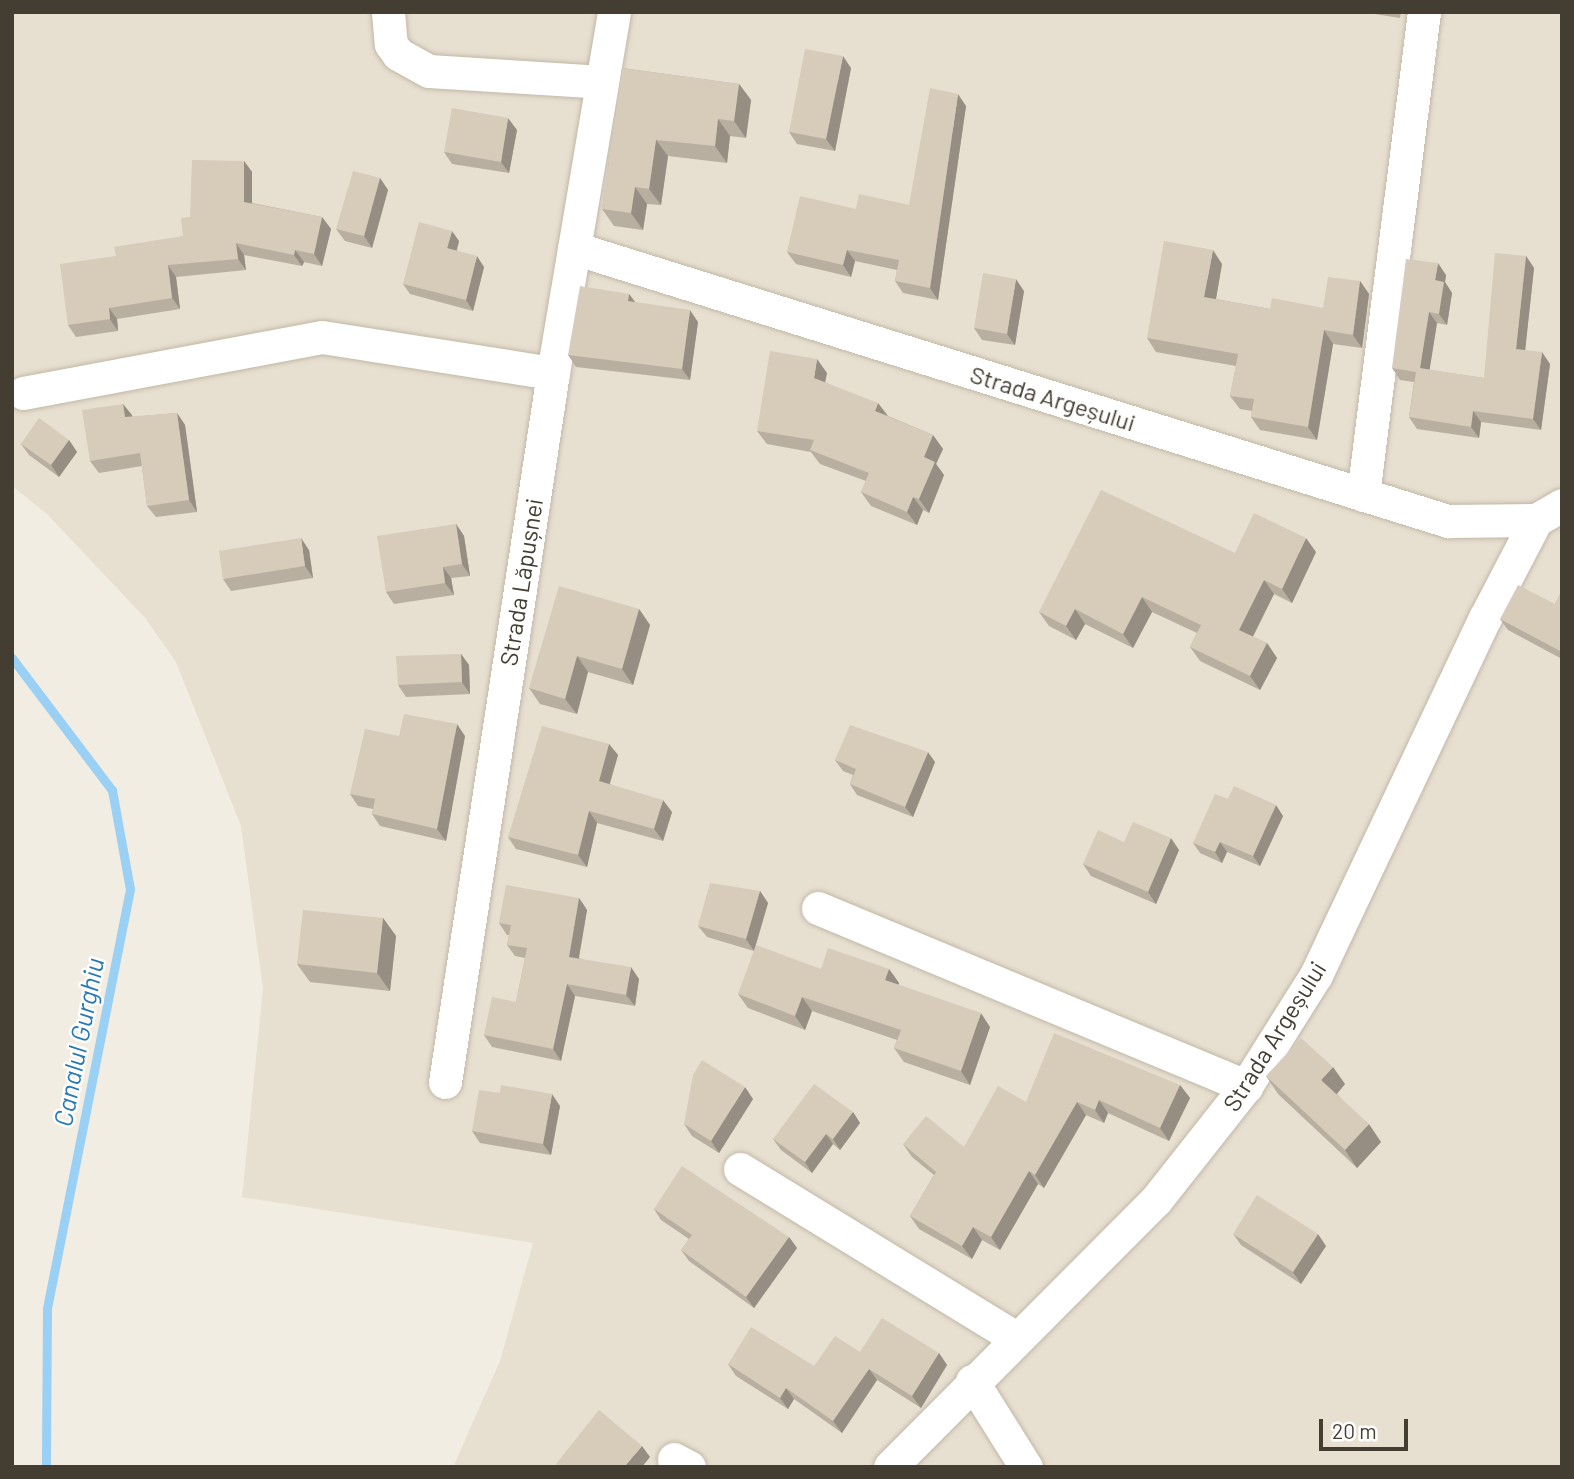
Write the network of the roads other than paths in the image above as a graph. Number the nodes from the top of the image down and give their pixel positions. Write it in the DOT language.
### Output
graph roads {
  1 [pos="388,12"];
  2 [pos="614,12"];
  3 [pos="1423,12"];
  4 [pos="602,82"];
  5 [pos="574,248"];
  6 [pos="553,373"];
  7 [pos="23,393"];
  8 [pos="1363,495"];
  9 [pos="1549,513"];
  10 [pos="818,908"];
  11 [pos="444,1082"];
  12 [pos="1246,1086"];
  13 [pos="740,1169"];
  14 [pos="1016,1338"];
  15 [pos="972,1381"];
  16 [pos="890,1467"];
  17 [pos="1026,1467"];
  1 -- 4 [label="street"];
  2 -- 4 [label="street, Strada Lăpușnei"];
  3 -- 8 [label="street"];
  4 -- 5 [label="street, Strada Lăpușnei"];
  5 -- 6 [label="street, Strada Lăpușnei"];
  5 -- 8 [label="street, Strada Argeșului"];
  6 -- 7 [label="street"];
  6 -- 11 [label="street, Strada Lăpușnei"];
  8 -- 9 [label="street, Strada Argeșului"];
  9 -- 12 [label="street, Strada Argeșului"];
  10 -- 12 [label="street"];
  12 -- 14 [label="street, Strada Argeșului"];
  13 -- 14 [label="street"];
  14 -- 15 [label="street, Strada Argeșului"];
  15 -- 16 [label="street, Strada Argeșului"];
  15 -- 17 [label="street"];
}
